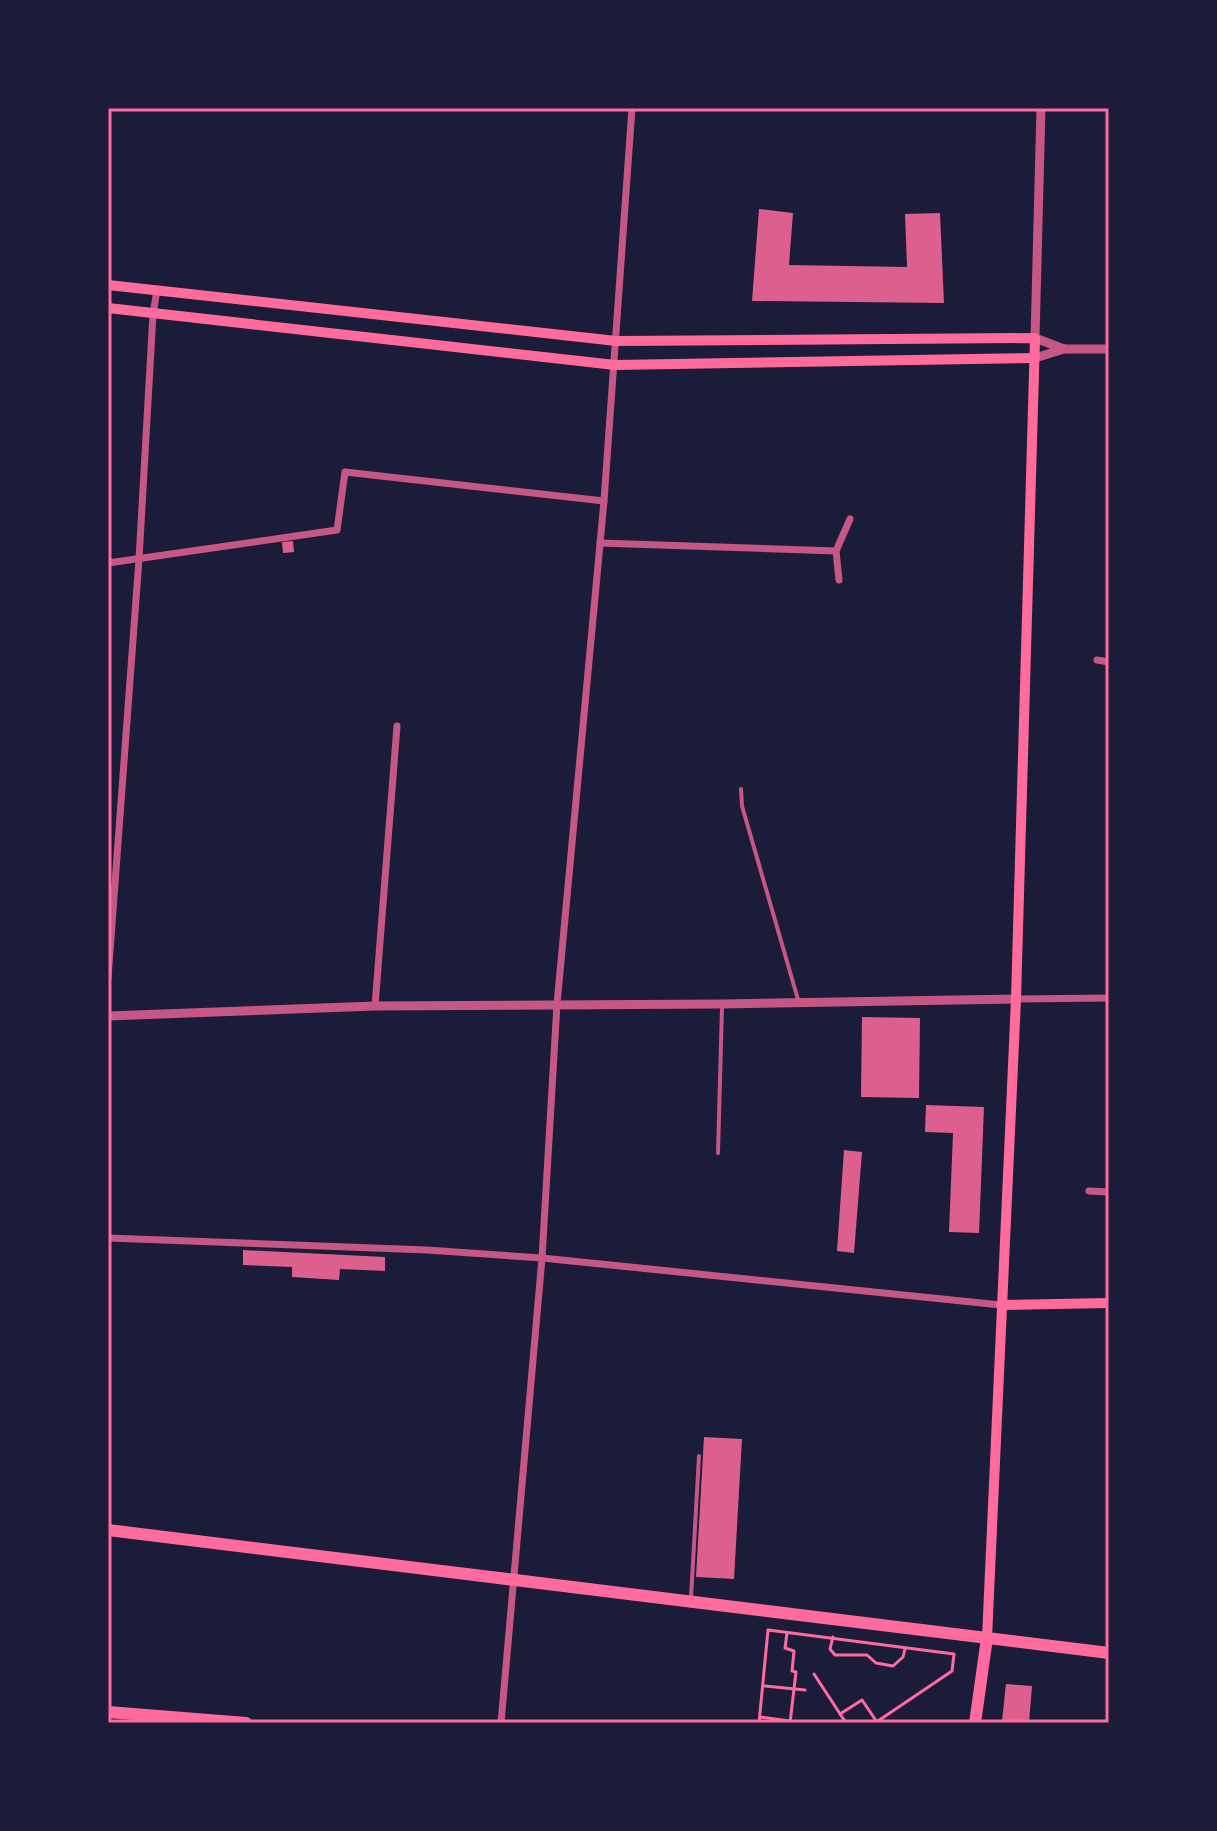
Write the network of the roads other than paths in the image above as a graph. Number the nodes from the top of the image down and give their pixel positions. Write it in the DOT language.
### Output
graph roads {
  1 [pos="632,108"];
  2 [pos="1041,108"];
  3 [pos="108,285"];
  4 [pos="157,290"];
  5 [pos="108,308"];
  6 [pos="153,314"];
  7 [pos="1035,338"];
  8 [pos="616,341"];
  9 [pos="1064,349"];
  10 [pos="1109,349"];
  11 [pos="1035,358"];
  12 [pos="615,365"];
  13 [pos="604,501"];
  14 [pos="850,519"];
  15 [pos="600,543"];
  16 [pos="836,551"];
  17 [pos="139,559"];
  18 [pos="108,563"];
  19 [pos="839,580"];
  20 [pos="1097,660"];
  21 [pos="1109,662"];
  22 [pos="397,726"];
  23 [pos="741,789"];
  24 [pos="108,978"];
  25 [pos="1109,998"];
  26 [pos="1016,999"];
  27 [pos="799,1003"];
  28 [pos="557,1004"];
  29 [pos="722,1004"];
  30 [pos="375,1006"];
  31 [pos="108,1016"];
  32 [pos="718,1153"];
  33 [pos="1089,1191"];
  34 [pos="1109,1192"];
  35 [pos="108,1238"];
  36 [pos="542,1258"];
  37 [pos="1109,1303"];
  38 [pos="1001,1305"];
  39 [pos="699,1456"];
  40 [pos="108,1530"];
  41 [pos="513,1581"];
  42 [pos="690,1603"];
  43 [pos="987,1638"];
  44 [pos="1109,1653"];
  45 [pos="108,1712"];
  46 [pos="246,1723"];
  47 [pos="501,1723"];
  48 [pos="975,1723"];
  1 -- 8 [label="street"];
  2 -- 7 [label="street"];
  3 -- 4 [label="main road"];
  4 -- 6 [label="street"];
  4 -- 8 [label="main road"];
  5 -- 6 [label="main road"];
  6 -- 12 [label="main road"];
  6 -- 17 [label="street"];
  7 -- 8 [label="main road"];
  7 -- 9 [label="street"];
  7 -- 11 [label="main road"];
  8 -- 12 [label="street"];
  9 -- 10 [label="street"];
  9 -- 11 [label="street"];
  11 -- 12 [label="main road"];
  11 -- 26 [label="main road"];
  12 -- 13 [label="street"];
  13 -- 15 [label="street"];
  13 -- 17 [label="street"];
  14 -- 16 [label="street"];
  15 -- 16 [label="street"];
  15 -- 28 [label="street"];
  16 -- 19 [label="street"];
  17 -- 18 [label="street"];
  17 -- 24 [label="street"];
  20 -- 21 [label="street"];
  22 -- 30 [label="street"];
  23 -- 27 [label="lane"];
  25 -- 26 [label="street"];
  26 -- 27 [label="street"];
  26 -- 38 [label="main road"];
  27 -- 29 [label="street"];
  28 -- 29 [label="street"];
  28 -- 30 [label="street"];
  28 -- 36 [label="street"];
  29 -- 32 [label="lane"];
  30 -- 31 [label="street"];
  33 -- 34 [label="street"];
  35 -- 36 [label="street"];
  36 -- 38 [label="street"];
  36 -- 41 [label="street"];
  37 -- 38 [label="main road"];
  38 -- 43 [label="main road"];
  39 -- 42 [label="lane"];
  40 -- 41 [label="main road"];
  41 -- 42 [label="main road"];
  41 -- 47 [label="street"];
  42 -- 43 [label="main road"];
  43 -- 44 [label="main road"];
  43 -- 48 [label="main road"];
  45 -- 46 [label="main road"];
}
